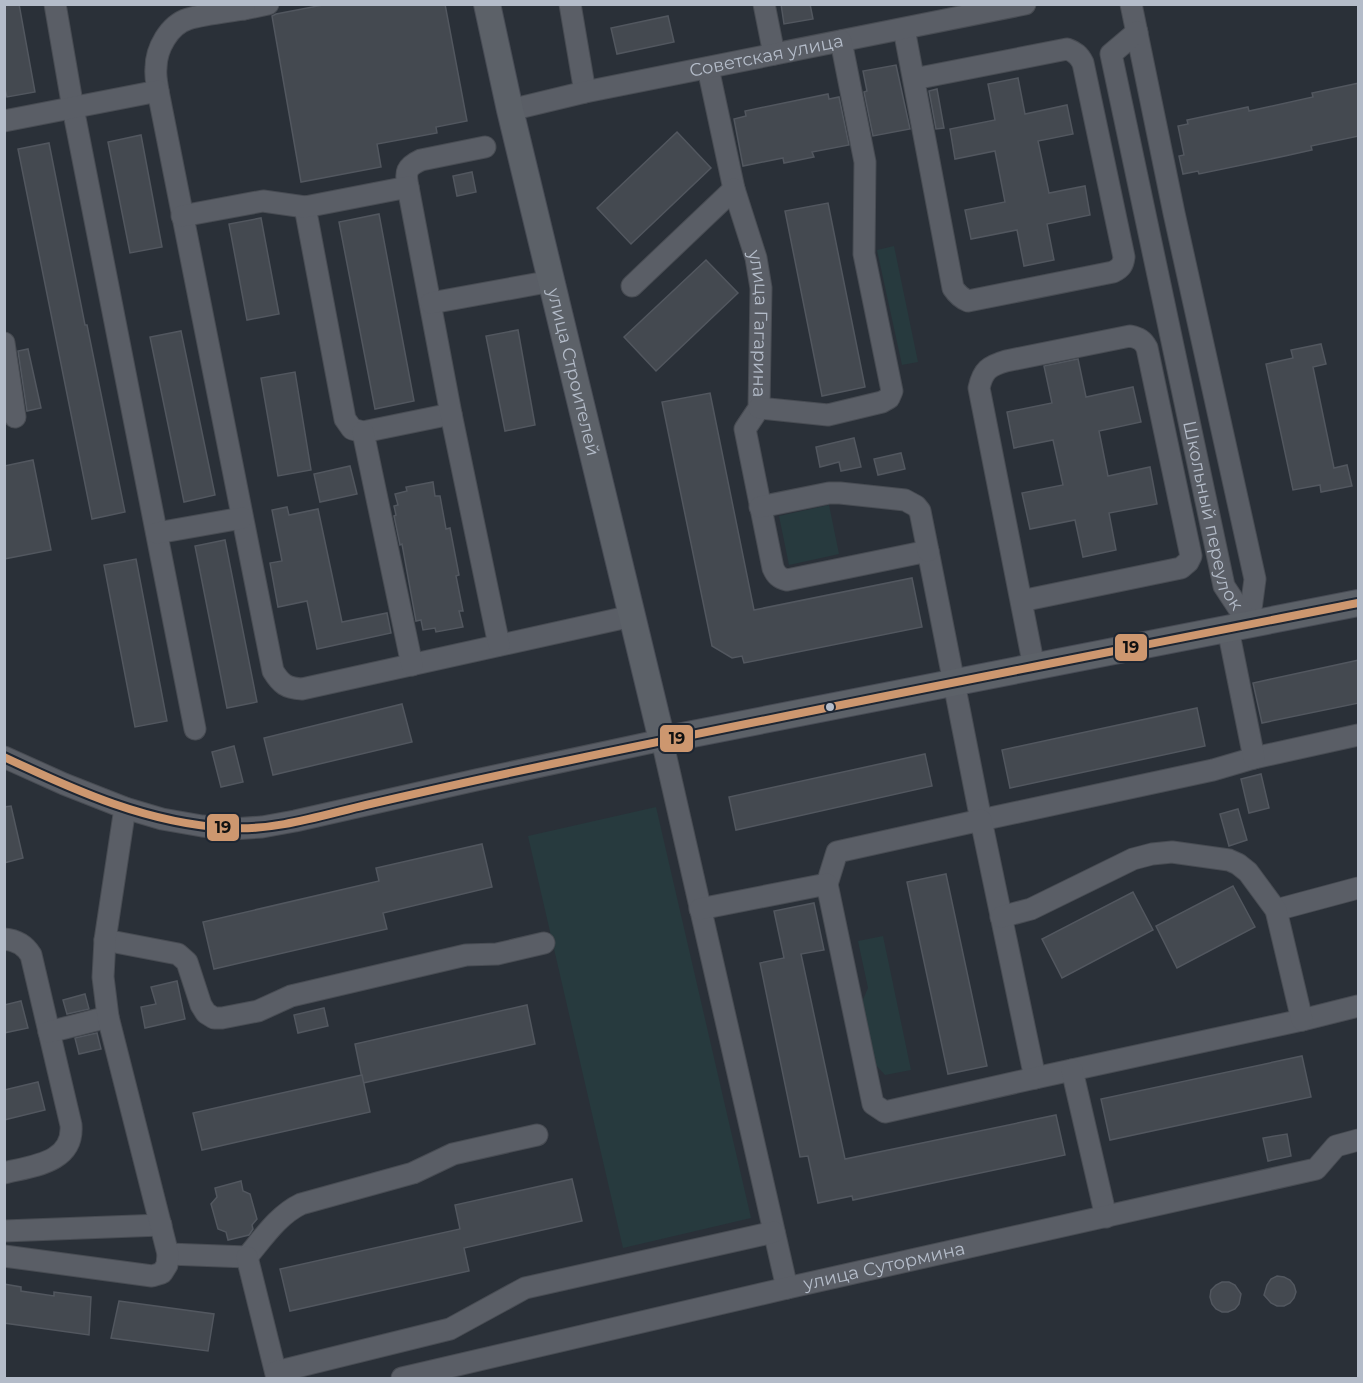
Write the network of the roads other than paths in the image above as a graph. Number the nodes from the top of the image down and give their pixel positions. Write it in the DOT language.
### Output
graph roads {
  1 [pos="55,4"];
  2 [pos="268,4"];
  3 [pos="487,4"];
  4 [pos="570,4"];
  5 [pos="764,4"];
  6 [pos="1025,4"];
  7 [pos="1131,4"];
  8 [pos="244,7"];
  9 [pos="951,12"];
  10 [pos="904,28"];
  11 [pos="1137,32"];
  12 [pos="841,41"];
  13 [pos="774,54"];
  14 [pos="708,68"];
  15 [pos="914,79"];
  16 [pos="158,92"];
  17 [pos="585,92"];
  18 [pos="73,108"];
  19 [pos="510,110"];
  20 [pos="4,121"];
  21 [pos="485,147"];
  22 [pos="408,187"];
  23 [pos="734,189"];
  24 [pos="305,207"];
  25 [pos="182,216"];
  26 [pos="552,281"];
  27 [pos="632,286"];
  28 [pos="430,303"];
  29 [pos="4,343"];
  30 [pos="759,408"];
  31 [pos="451,414"];
  32 [pos="15,417"];
  33 [pos="363,432"];
  34 [pos="760,507"];
  35 [pos="242,518"];
  36 [pos="157,533"];
  37 [pos="928,551"];
  38 [pos="1021,601"];
  39 [pos="1359,603"];
  40 [pos="632,616"];
  41 [pos="1239,626"];
  42 [pos="499,645"];
  43 [pos="412,665"];
  44 [pos="1034,667"];
  45 [pos="954,683"];
  46 [pos="195,729"];
  47 [pos="1359,735"];
  48 [pos="662,740"];
  49 [pos="4,757"];
  50 [pos="1254,758"];
  51 [pos="125,808"];
  52 [pos="981,820"];
  53 [pos="827,884"];
  54 [pos="1359,888"];
  55 [pos="700,909"];
  56 [pos="1276,910"];
  57 [pos="1001,917"];
  58 [pos="4,939"];
  59 [pos="105,940"];
  60 [pos="544,943"];
  61 [pos="1359,1006"];
  62 [pos="108,1017"];
  63 [pos="1302,1020"];
  64 [pos="50,1032"];
  65 [pos="1072,1070"];
  66 [pos="1035,1078"];
  67 [pos="537,1135"];
  68 [pos="1359,1140"];
  69 [pos="4,1173"];
  70 [pos="1106,1217"];
  71 [pos="161,1225"];
  72 [pos="4,1231"];
  73 [pos="774,1232"];
  74 [pos="168,1254"];
  75 [pos="4,1256"];
  76 [pos="247,1257"];
  77 [pos="787,1288"];
  78 [pos="276,1375"];
  79 [pos="402,1378"];
  1 -- 18 [label="street"];
  2 -- 8 [label="street"];
  3 -- 19 [label="main road, улица Строителей"];
  4 -- 17 [label="street"];
  5 -- 13 [label="street"];
  6 -- 9 [label="street, Советская улица"];
  7 -- 11 [label="street, Школьный переулок"];
  8 -- 16 [label="street"];
  9 -- 10 [label="street, Советская улица"];
  10 -- 12 [label="street, Советская улица"];
  10 -- 15 [label="street"];
  11 -- 41 [label="street, Школьный переулок"];
  11 -- 41 [label="street, Школьный переулок"];
  12 -- 13 [label="street, Советская улица"];
  12 -- 30 [label="street"];
  13 -- 14 [label="street, Советская улица"];
  14 -- 17 [label="street, Советская улица"];
  14 -- 23 [label="street, улица Гагарина"];
  15 -- 15 [label="street"];
  16 -- 18 [label="street"];
  16 -- 25 [label="street"];
  17 -- 19 [label="street, Советская улица"];
  18 -- 20 [label="street"];
  18 -- 36 [label="street"];
  19 -- 26 [label="main road, улица Строителей"];
  21 -- 22 [label="street"];
  22 -- 24 [label="street"];
  22 -- 28 [label="street"];
  23 -- 27 [label="street"];
  23 -- 30 [label="street, улица Гагарина"];
  24 -- 25 [label="street"];
  24 -- 33 [label="street"];
  25 -- 35 [label="street"];
  26 -- 28 [label="street"];
  26 -- 40 [label="main road, улица Строителей"];
  28 -- 31 [label="street"];
  29 -- 32 [label="street"];
  30 -- 34 [label="street, улица Гагарина"];
  31 -- 33 [label="street"];
  31 -- 42 [label="street"];
  33 -- 43 [label="street"];
  34 -- 37 [label="street"];
  34 -- 37 [label="street, улица Гагарина"];
  35 -- 36 [label="street"];
  35 -- 43 [label="street"];
  36 -- 46 [label="street"];
  37 -- 45 [label="street"];
  38 -- 38 [label="street"];
  38 -- 44 [label="street"];
  39 -- 41 [label="main road"];
  40 -- 42 [label="street"];
  40 -- 48 [label="main road, улица Строителей"];
  41 -- 44 [label="main road"];
  41 -- 50 [label="street"];
  42 -- 43 [label="street"];
  44 -- 45 [label="main road"];
  45 -- 48 [label="main road"];
  45 -- 52 [label="street"];
  47 -- 50 [label="street"];
  48 -- 51 [label="street"];
  48 -- 55 [label="street"];
  49 -- 51 [label="street"];
  50 -- 52 [label="street"];
  51 -- 59 [label="street"];
  52 -- 53 [label="street"];
  52 -- 57 [label="street"];
  53 -- 55 [label="street"];
  53 -- 66 [label="street"];
  54 -- 56 [label="street"];
  55 -- 73 [label="street"];
  56 -- 57 [label="street"];
  56 -- 63 [label="street"];
  57 -- 66 [label="street"];
  58 -- 64 [label="street"];
  59 -- 60 [label="street"];
  59 -- 62 [label="street"];
  61 -- 63 [label="street"];
  62 -- 64 [label="street"];
  62 -- 71 [label="street"];
  63 -- 65 [label="street"];
  64 -- 69 [label="street"];
  65 -- 66 [label="street"];
  65 -- 70 [label="street"];
  67 -- 76 [label="street"];
  68 -- 70 [label="street, улица Сутормина"];
  70 -- 77 [label="street, улица Сутормина"];
  71 -- 72 [label="street"];
  71 -- 74 [label="street"];
  73 -- 77 [label="street"];
  73 -- 78 [label="street"];
  74 -- 75 [label="street"];
  74 -- 76 [label="street"];
  76 -- 78 [label="street"];
  77 -- 79 [label="street, улица Сутормина"];
}
